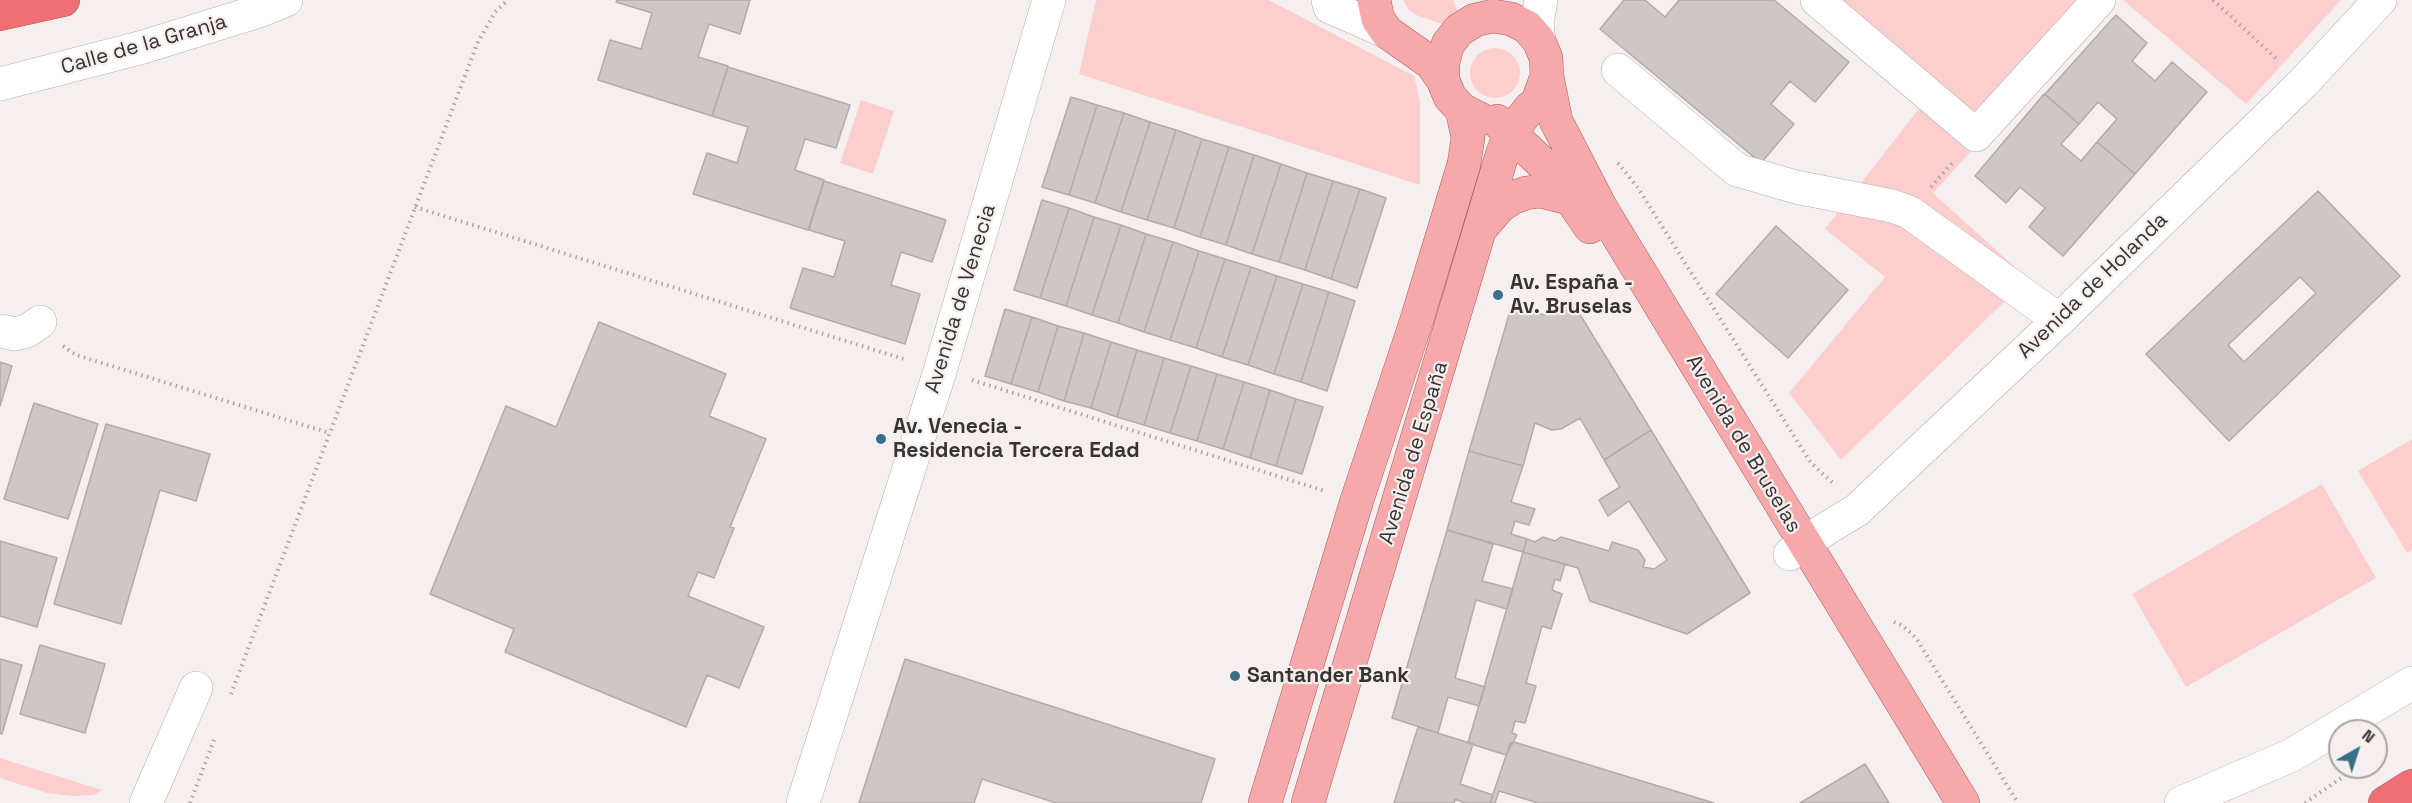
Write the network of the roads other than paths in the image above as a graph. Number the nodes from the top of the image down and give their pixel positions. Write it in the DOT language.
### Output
graph roads {
  1 [pos="63,0"];
  2 [pos="286,0"];
  3 [pos="1049,0"];
  4 [pos="1328,0"];
  5 [pos="1374,0"];
  6 [pos="1540,0"];
  7 [pos="1817,0"];
  8 [pos="2099,0"];
  9 [pos="2380,0"];
  10 [pos="1489,5"];
  11 [pos="0,14"];
  12 [pos="1387,32"];
  13 [pos="1539,41"];
  14 [pos="1618,70"];
  15 [pos="1547,76"];
  16 [pos="1443,80"];
  17 [pos="0,84"];
  18 [pos="1462,110"];
  19 [pos="1512,120"];
  20 [pos="1572,199"];
  21 [pos="1479,231"];
  22 [pos="2059,320"];
  23 [pos="40,322"];
  24 [pos="0,331"];
  25 [pos="1797,549"];
  26 [pos="2412,683"];
  27 [pos="196,688"];
  28 [pos="2412,786"];
  29 [pos="146,803"];
  30 [pos="803,803"];
  31 [pos="1265,803"];
  32 [pos="1308,803"];
  33 [pos="1945,803"];
  34 [pos="1962,803"];
  35 [pos="2181,803"];
  36 [pos="2385,803"];
  1 -- 11 [label="highway"];
  2 -- 17 [label="street, Calle de la Granja"];
  3 -- 30 [label="street, Avenida de Venecia"];
  4 -- 12 [label="street"];
  5 -- 12 [label="main road"];
  6 -- 13 [label="street"];
  7 -- 8 [label="street"];
  9 -- 22 [label="street, Avenida de Holanda"];
  10 -- 13 [label="main road"];
  10 -- 16 [label="main road"];
  12 -- 16 [label="main road"];
  13 -- 15 [label="main road"];
  14 -- 22 [label="street"];
  15 -- 19 [label="main road"];
  15 -- 25 [label="main road, Avenida de Bruselas"];
  16 -- 18 [label="main road"];
  18 -- 19 [label="main road"];
  18 -- 31 [label="main road, Avenida de España"];
  19 -- 20 [label="main road, Avenida de Bruselas"];
  19 -- 21 [label="main road, Avenida de España"];
  20 -- 21 [label="main road"];
  20 -- 25 [label="main road, Avenida de Bruselas"];
  21 -- 32 [label="main road, Avenida de España"];
  22 -- 25 [label="street, Avenida de Holanda"];
  23 -- 24 [label="street"];
  25 -- 33 [label="main road, Avenida de Bruselas"];
  25 -- 34 [label="main road, Avenida de Bruselas"];
  26 -- 35 [label="street"];
  27 -- 29 [label="street"];
  28 -- 36 [label="highway"];
}
